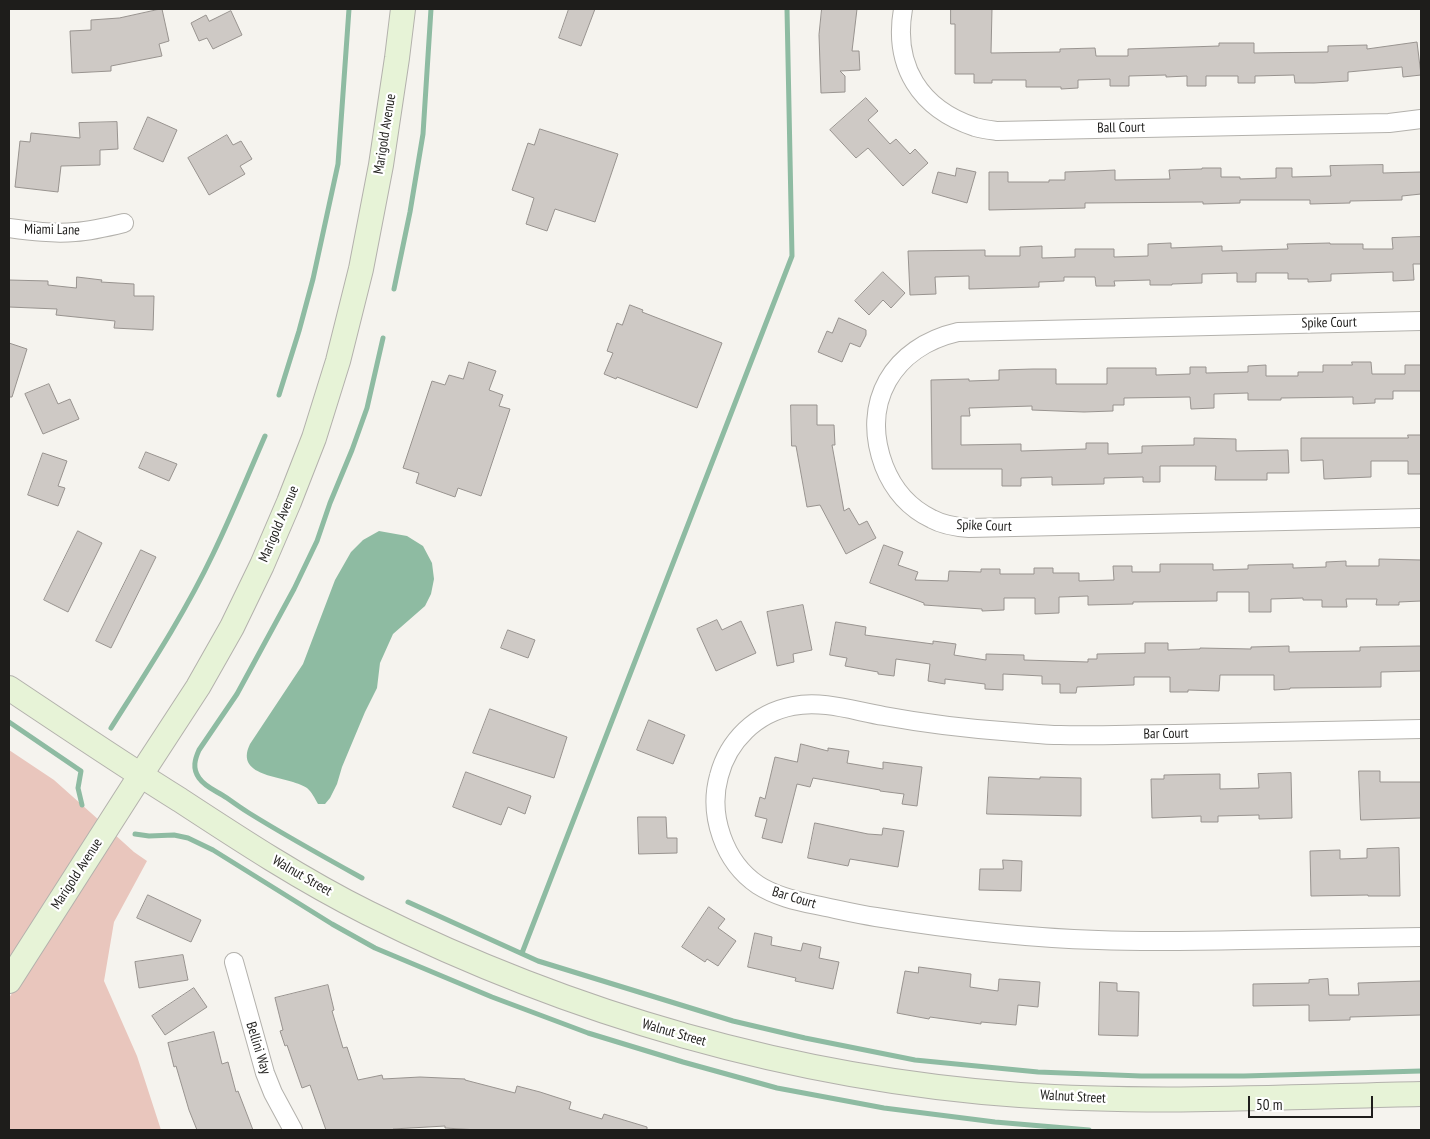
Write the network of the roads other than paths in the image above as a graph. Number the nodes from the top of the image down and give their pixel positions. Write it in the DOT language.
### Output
graph roads {
  1 [pos="403,9"];
  2 [pos="903,9"];
  3 [pos="1421,119"];
  4 [pos="124,223"];
  5 [pos="9,228"];
  6 [pos="1421,321"];
  7 [pos="1421,518"];
  8 [pos="9,688"];
  9 [pos="1421,728"];
  10 [pos="140,776"];
  11 [pos="1421,937"];
  12 [pos="234,962"];
  13 [pos="9,981"];
  14 [pos="1421,1094"];
  15 [pos="293,1130"];
  1 -- 10 [label="street, Marigold Avenue"];
  2 -- 3 [label="street, Ball Court"];
  4 -- 5 [label="street, Miami Lane"];
  6 -- 7 [label="street, Spike Court"];
  8 -- 10 [label="street, Walnut Street"];
  9 -- 11 [label="street, Bar Court"];
  10 -- 13 [label="street, Marigold Avenue"];
  10 -- 14 [label="street, Walnut Street"];
  12 -- 15 [label="street, Bellini Way"];
}
